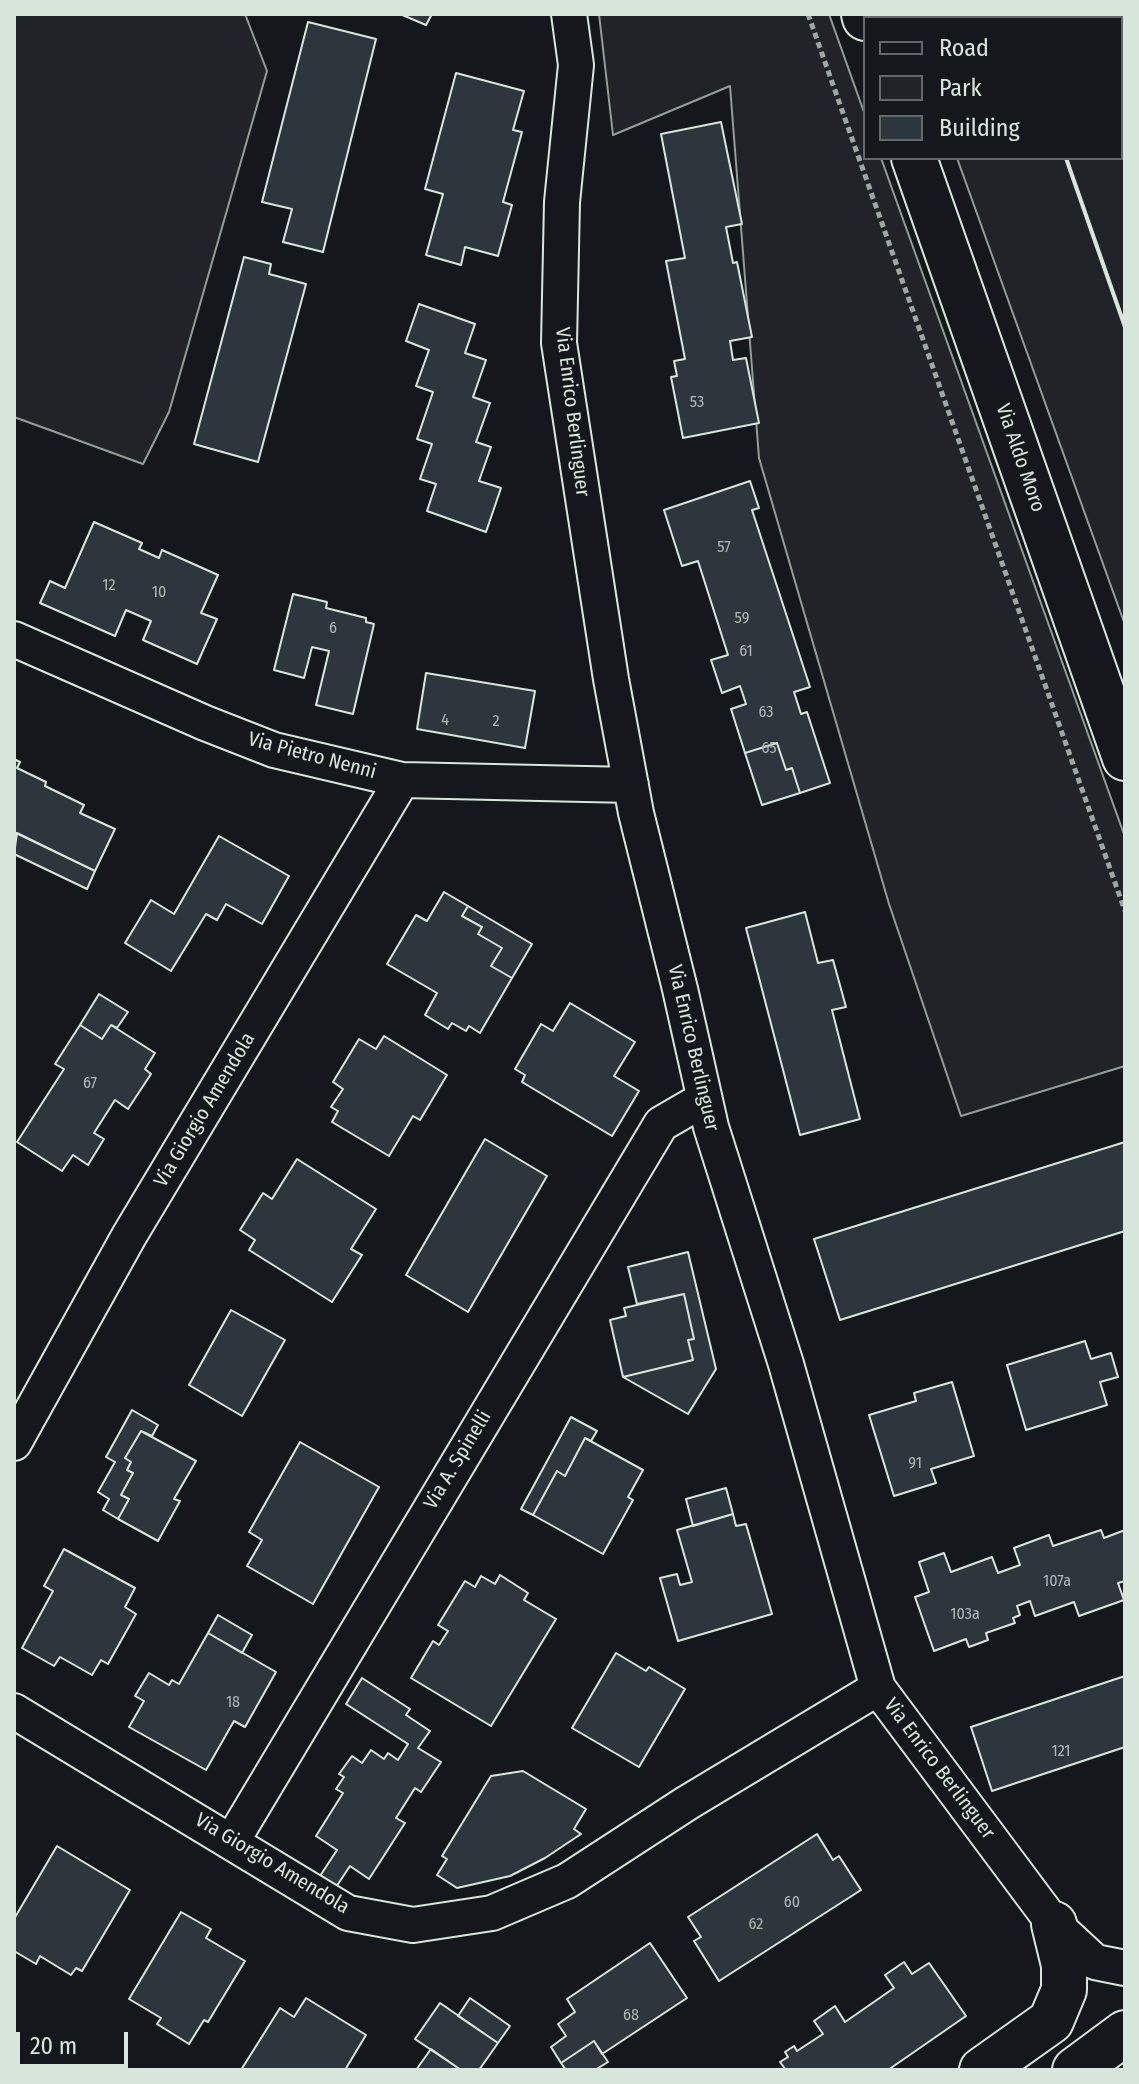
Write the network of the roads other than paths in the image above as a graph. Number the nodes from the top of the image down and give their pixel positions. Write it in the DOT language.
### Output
graph roads {
  1 [pos="569,14"];
  2 [pos="915,160"];
  3 [pos="14,639"];
  4 [pos="1125,758"];
  5 [pos="402,780"];
  6 [pos="631,785"];
  7 [pos="704,1099"];
  8 [pos="14,1443"];
  9 [pos="878,1688"];
  10 [pos="14,1711"];
  11 [pos="232,1841"];
  12 [pos="1054,1924"];
  13 [pos="1125,1968"];
  14 [pos="1125,2033"];
  15 [pos="982,2070"];
  16 [pos="1075,2070"];
  1 -- 6 [label="street, Via Enrico Berlinguer"];
  2 -- 4 [label="main road, Via Aldo Moro"];
  3 -- 5 [label="street, Via Pietro Nenni"];
  5 -- 6 [label="street, Via Pietro Nenni"];
  5 -- 8 [label="street, Via Giorgio Amendola"];
  6 -- 7 [label="street, Via Enrico Berlinguer"];
  7 -- 9 [label="street, Via Enrico Berlinguer"];
  7 -- 11 [label="street, Via A. Spinelli"];
  9 -- 11 [label="street, Via Giorgio Amendola"];
  9 -- 12 [label="street, Via Enrico Berlinguer"];
  10 -- 11 [label="street, Via Giorgio Amendola"];
  12 -- 13 [label="street, Via Enrico Berlinguer"];
  12 -- 15 [label="main road"];
  14 -- 16 [label="main road"];
}
